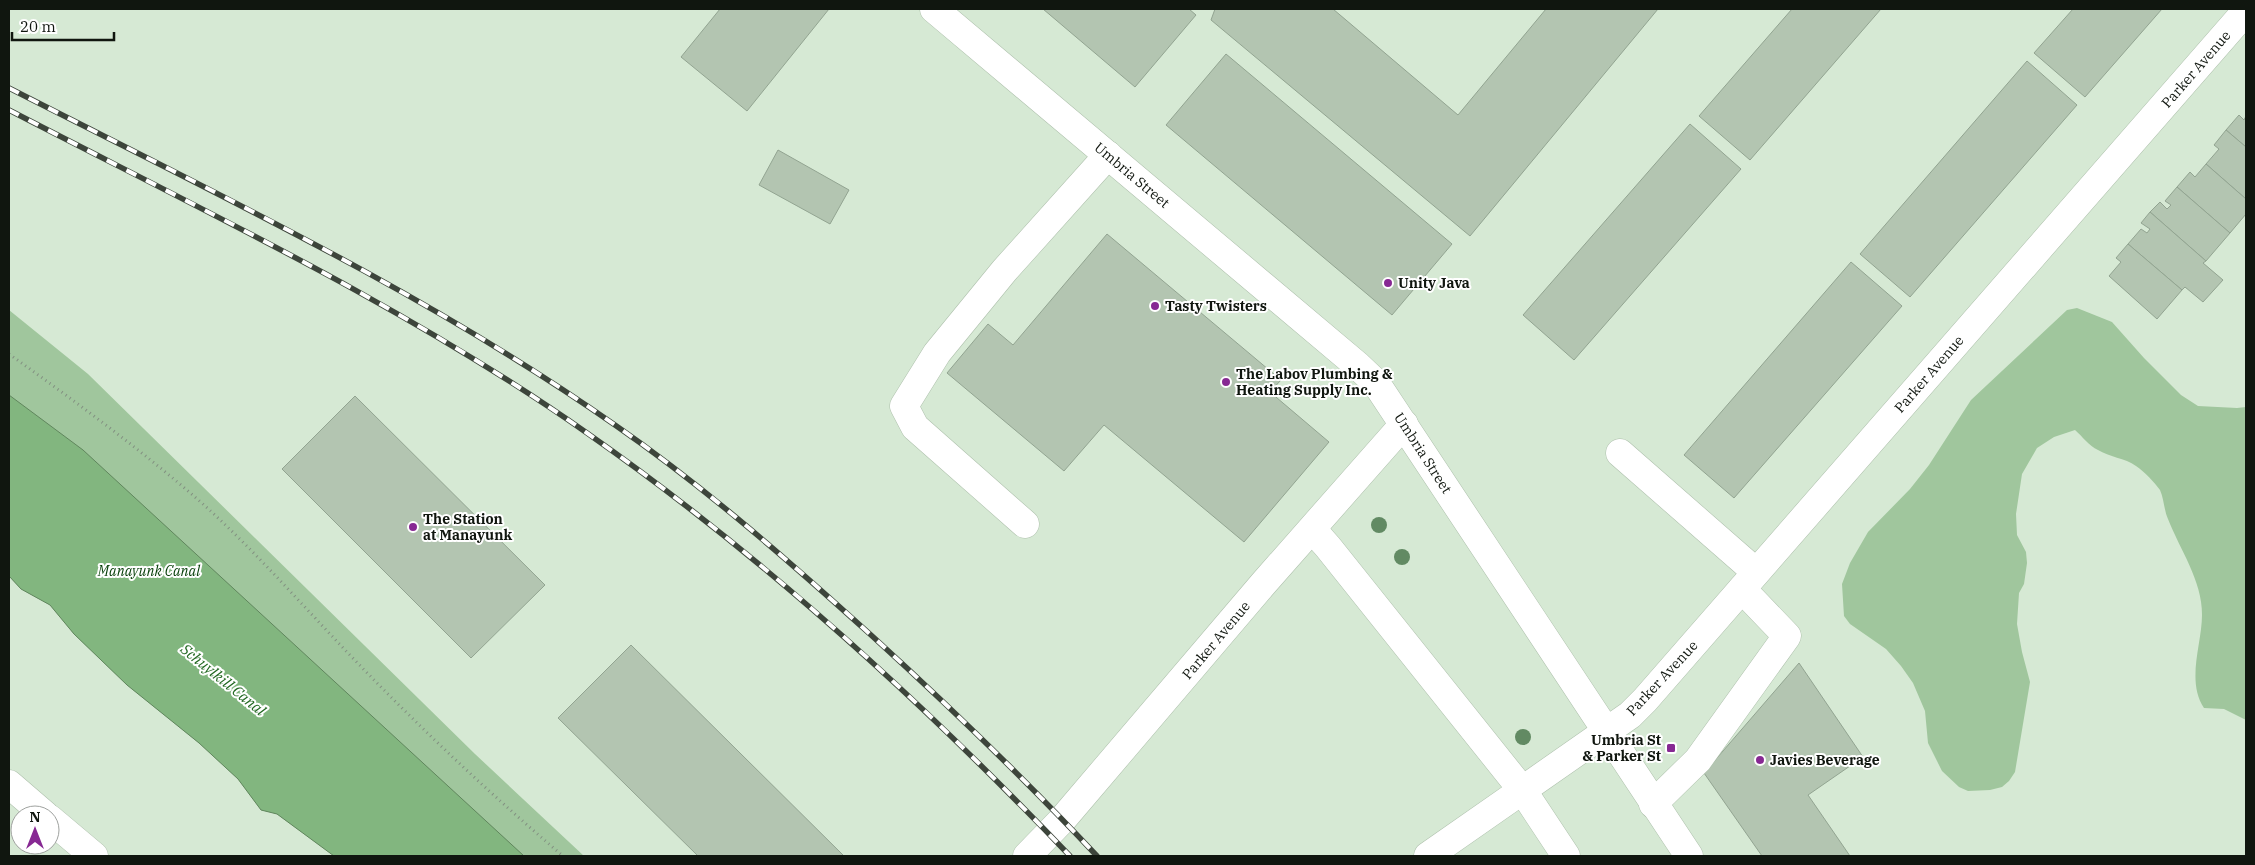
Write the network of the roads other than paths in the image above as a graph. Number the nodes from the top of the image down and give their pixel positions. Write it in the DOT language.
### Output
graph roads {
  1 [pos="934,9"];
  2 [pos="2246,11"];
  3 [pos="1108,155"];
  4 [pos="1404,424"];
  5 [pos="1620,454"];
  6 [pos="1025,524"];
  7 [pos="1312,530"];
  8 [pos="1749,581"];
  9 [pos="1607,731"];
  10 [pos="9,784"];
  11 [pos="1523,791"];
  12 [pos="1654,804"];
  13 [pos="33,805"];
  14 [pos="60,827"];
  15 [pos="94,856"];
  16 [pos="1028,856"];
  17 [pos="1428,856"];
  18 [pos="1566,856"];
  19 [pos="1689,856"];
  1 -- 3 [label="street, Umbria Street"];
  2 -- 8 [label="street, Parker Avenue"];
  3 -- 4 [label="street, Umbria Street"];
  3 -- 6 [label="street"];
  4 -- 7 [label="street, Parker Avenue"];
  4 -- 9 [label="street, Umbria Street"];
  5 -- 8 [label="street"];
  7 -- 11 [label="street"];
  7 -- 16 [label="street, Parker Avenue"];
  8 -- 9 [label="street, Parker Avenue"];
  8 -- 12 [label="street"];
  9 -- 11 [label="street, Parker Avenue"];
  9 -- 12 [label="street, Umbria Street"];
  10 -- 13 [label="street"];
  11 -- 17 [label="street, Parker Avenue"];
  11 -- 18 [label="street"];
  12 -- 19 [label="street, Umbria Street"];
  14 -- 15 [label="street"];
}
